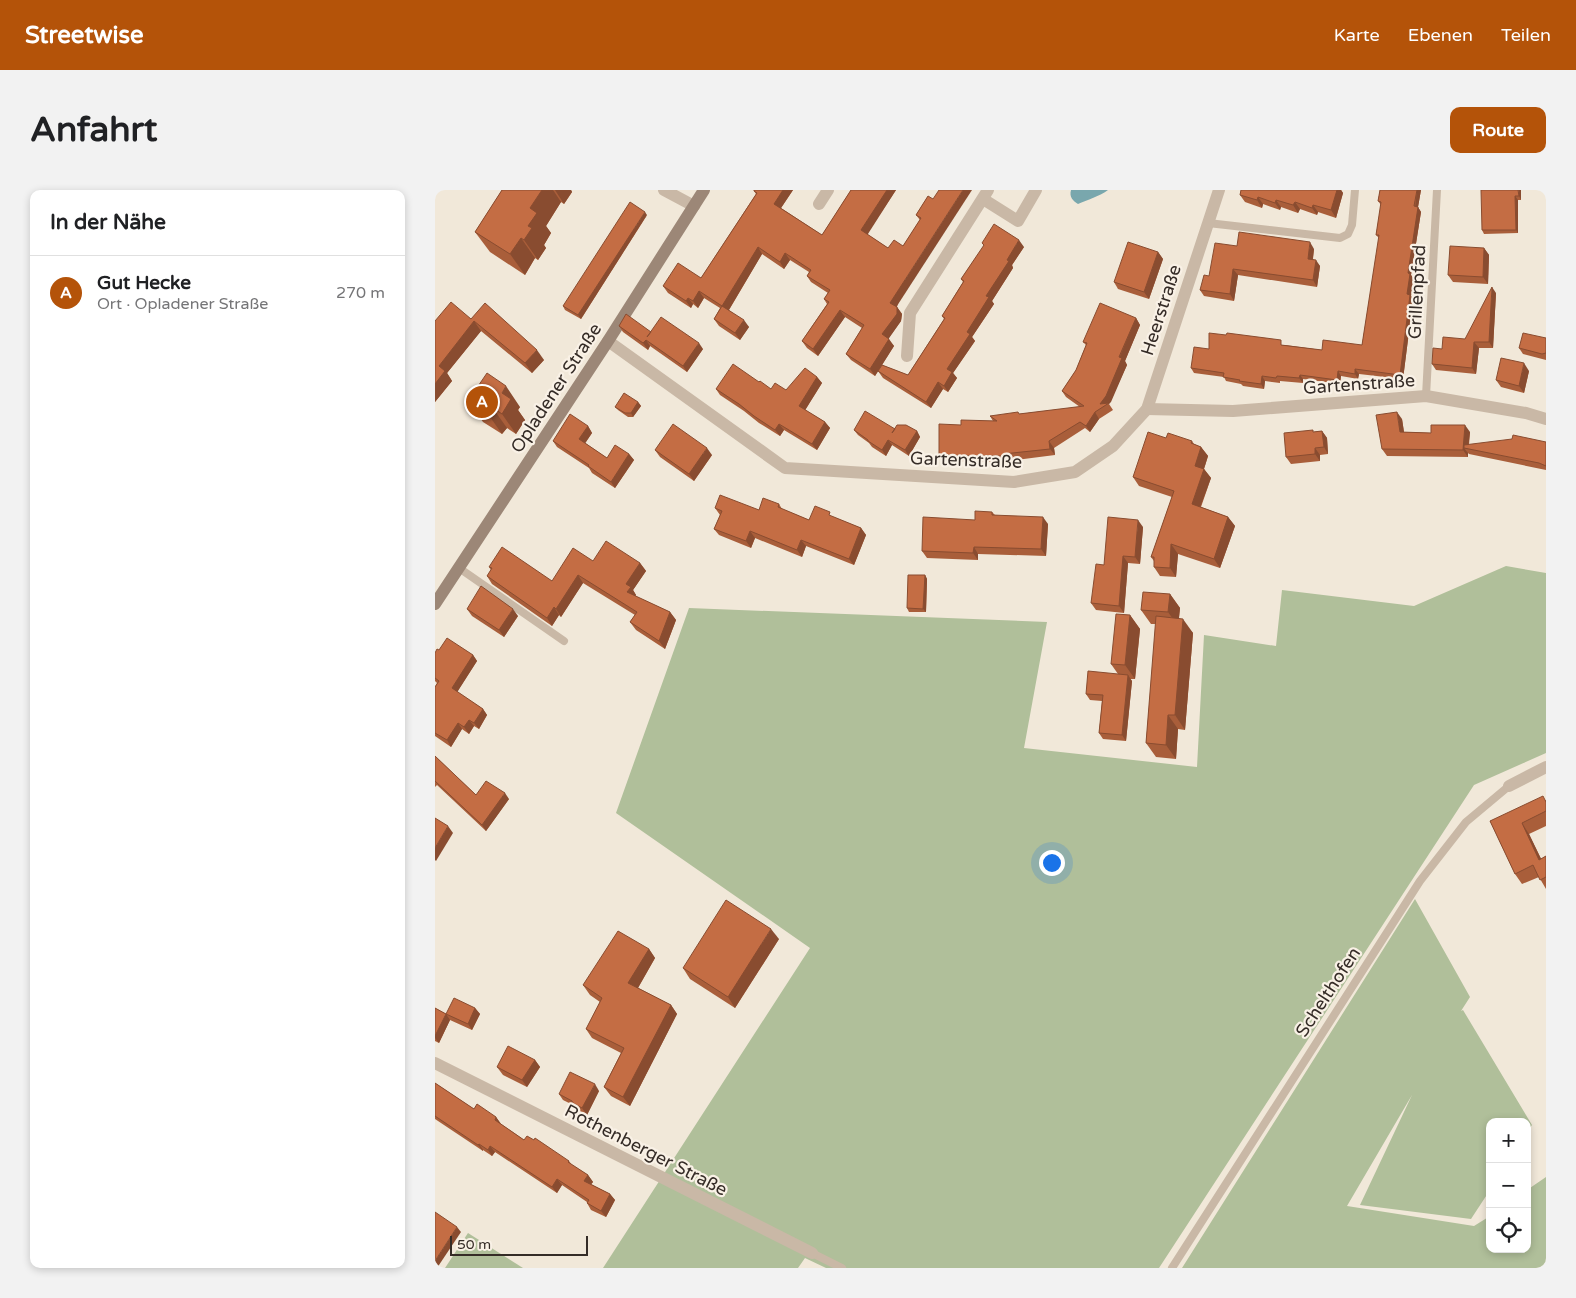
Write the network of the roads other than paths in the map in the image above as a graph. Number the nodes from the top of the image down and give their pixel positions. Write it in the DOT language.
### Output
graph roads {
  1 [pos="664,190"];
  2 [pos="704,190"];
  3 [pos="828,190"];
  4 [pos="1036,190"];
  5 [pos="1219,190"];
  6 [pos="1355,190"];
  7 [pos="1437,190"];
  8 [pos="985,194"];
  9 [pos="819,204"];
  10 [pos="694,206"];
  11 [pos="1208,223"];
  12 [pos="609,341"];
  13 [pos="907,356"];
  14 [pos="1427,396"];
  15 [pos="1147,409"];
  16 [pos="1546,419"];
  17 [pos="459,568"];
  18 [pos="435,604"];
  19 [pos="564,640"];
  20 [pos="1546,767"];
  21 [pos="1509,786"];
  22 [pos="435,1063"];
  23 [pos="812,1253"];
  24 [pos="843,1268"];
  25 [pos="1172,1268"];
  1 -- 10 [label="street"];
  2 -- 10 [label="main road, Opladener Straße"];
  3 -- 9 [label="street"];
  4 -- 8 [label="street"];
  5 -- 11 [label="street, Heerstraße"];
  6 -- 11 [label="lane"];
  7 -- 14 [label="lane, Grillenpfad"];
  8 -- 13 [label="street"];
  10 -- 12 [label="main road, Opladener Straße"];
  11 -- 15 [label="street, Heerstraße"];
  12 -- 15 [label="street, Gartenstraße"];
  12 -- 17 [label="main road, Opladener Straße"];
  14 -- 15 [label="street, Gartenstraße"];
  14 -- 16 [label="street, Gartenstraße"];
  17 -- 18 [label="main road, Opladener Straße"];
  17 -- 19 [label="lane"];
  20 -- 21 [label="street, Schelthofen"];
  21 -- 25 [label="lane, Schelthofen"];
  22 -- 23 [label="street, Rothenberger Straße"];
  23 -- 24 [label="lane, Rothenberger Straße"];
}
